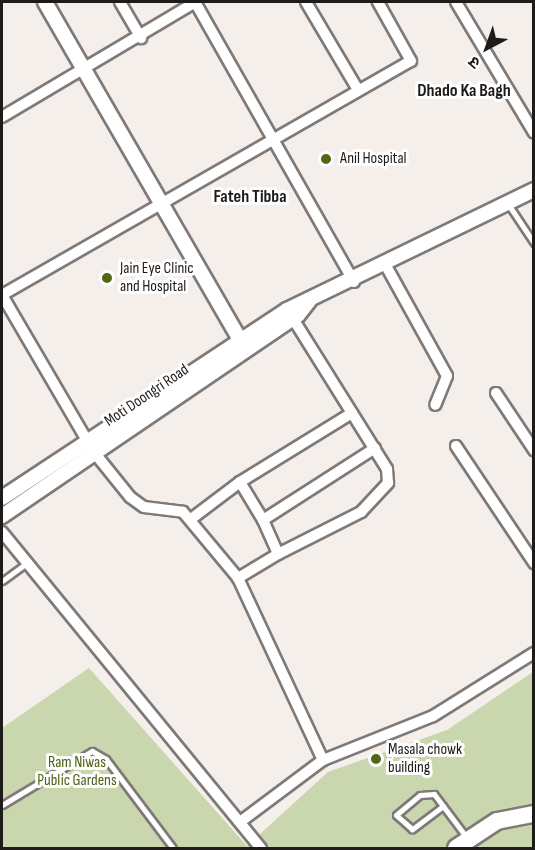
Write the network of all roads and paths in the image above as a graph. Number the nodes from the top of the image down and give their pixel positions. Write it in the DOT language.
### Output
graph roads {
  1 [pos="45,2"];
  2 [pos="120,2"];
  3 [pos="196,2"];
  4 [pos="306,2"];
  5 [pos="378,2"];
  6 [pos="456,2"];
  7 [pos="141,38"];
  8 [pos="85,71"];
  9 [pos="358,90"];
  10 [pos="2,117"];
  11 [pos="534,133"];
  12 [pos="272,139"];
  13 [pos="534,190"];
  14 [pos="161,204"];
  15 [pos="508,204"];
  16 [pos="534,243"];
  17 [pos="385,264"];
  18 [pos="354,282"];
  19 [pos="2,295"];
  20 [pos="289,314"];
  21 [pos="242,343"];
  22 [pos="496,393"];
  23 [pos="435,405"];
  24 [pos="352,413"];
  25 [pos="90,445"];
  26 [pos="456,446"];
  27 [pos="375,448"];
  28 [pos="534,450"];
  29 [pos="240,482"];
  30 [pos="2,498"];
  31 [pos="2,516"];
  32 [pos="191,519"];
  33 [pos="263,520"];
  34 [pos="2,532"];
  35 [pos="279,554"];
  36 [pos="27,563"];
  37 [pos="534,563"];
  38 [pos="238,578"];
  39 [pos="2,581"];
  40 [pos="534,652"];
  41 [pos="323,760"];
  42 [pos="2,805"];
  43 [pos="443,806"];
  44 [pos="534,814"];
  45 [pos="240,822"];
  46 [pos="462,844"];
  47 [pos="173,849"];
  48 [pos="261,849"];
  1 -- 8 [label="street"];
  2 -- 7 [label="street"];
  3 -- 7 [label="street"];
  3 -- 12 [label="street"];
  4 -- 9 [label="street"];
  5 -- 9 [label="street"];
  6 -- 11 [label="street"];
  7 -- 8 [label="street"];
  8 -- 10 [label="street"];
  8 -- 14 [label="street"];
  9 -- 12 [label="street"];
  12 -- 14 [label="street"];
  12 -- 18 [label="street"];
  13 -- 15 [label="street, Moti Doongri Road"];
  14 -- 19 [label="street"];
  14 -- 21 [label="street"];
  15 -- 16 [label="lane"];
  15 -- 17 [label="street, Moti Doongri Road"];
  17 -- 18 [label="street, Moti Doongri Road"];
  17 -- 23 [label="street"];
  18 -- 20 [label="street, Moti Doongri Road"];
  19 -- 25 [label="street"];
  20 -- 21 [label="street, Moti Doongri Road"];
  20 -- 24 [label="street"];
  21 -- 25 [label="street, Moti Doongri Road"];
  22 -- 28 [label="street"];
  24 -- 27 [label="street"];
  24 -- 29 [label="street"];
  25 -- 30 [label="street, Moti Doongri Road"];
  25 -- 31 [label="street, Moti Doongri Road"];
  25 -- 32 [label="street"];
  26 -- 37 [label="street"];
  27 -- 33 [label="street"];
  27 -- 35 [label="street"];
  29 -- 32 [label="street"];
  29 -- 33 [label="street"];
  32 -- 38 [label="street"];
  33 -- 35 [label="street"];
  34 -- 36 [label="street"];
  35 -- 38 [label="street"];
  36 -- 39 [label="lane"];
  36 -- 45 [label="street"];
  38 -- 41 [label="street"];
  40 -- 41 [label="street"];
  41 -- 45 [label="street"];
  42 -- 47 [label="lane"];
  43 -- 43 [label="lane"];
  43 -- 46 [label="lane"];
  44 -- 46 [label="main road"];
  45 -- 48 [label="street"];
}
